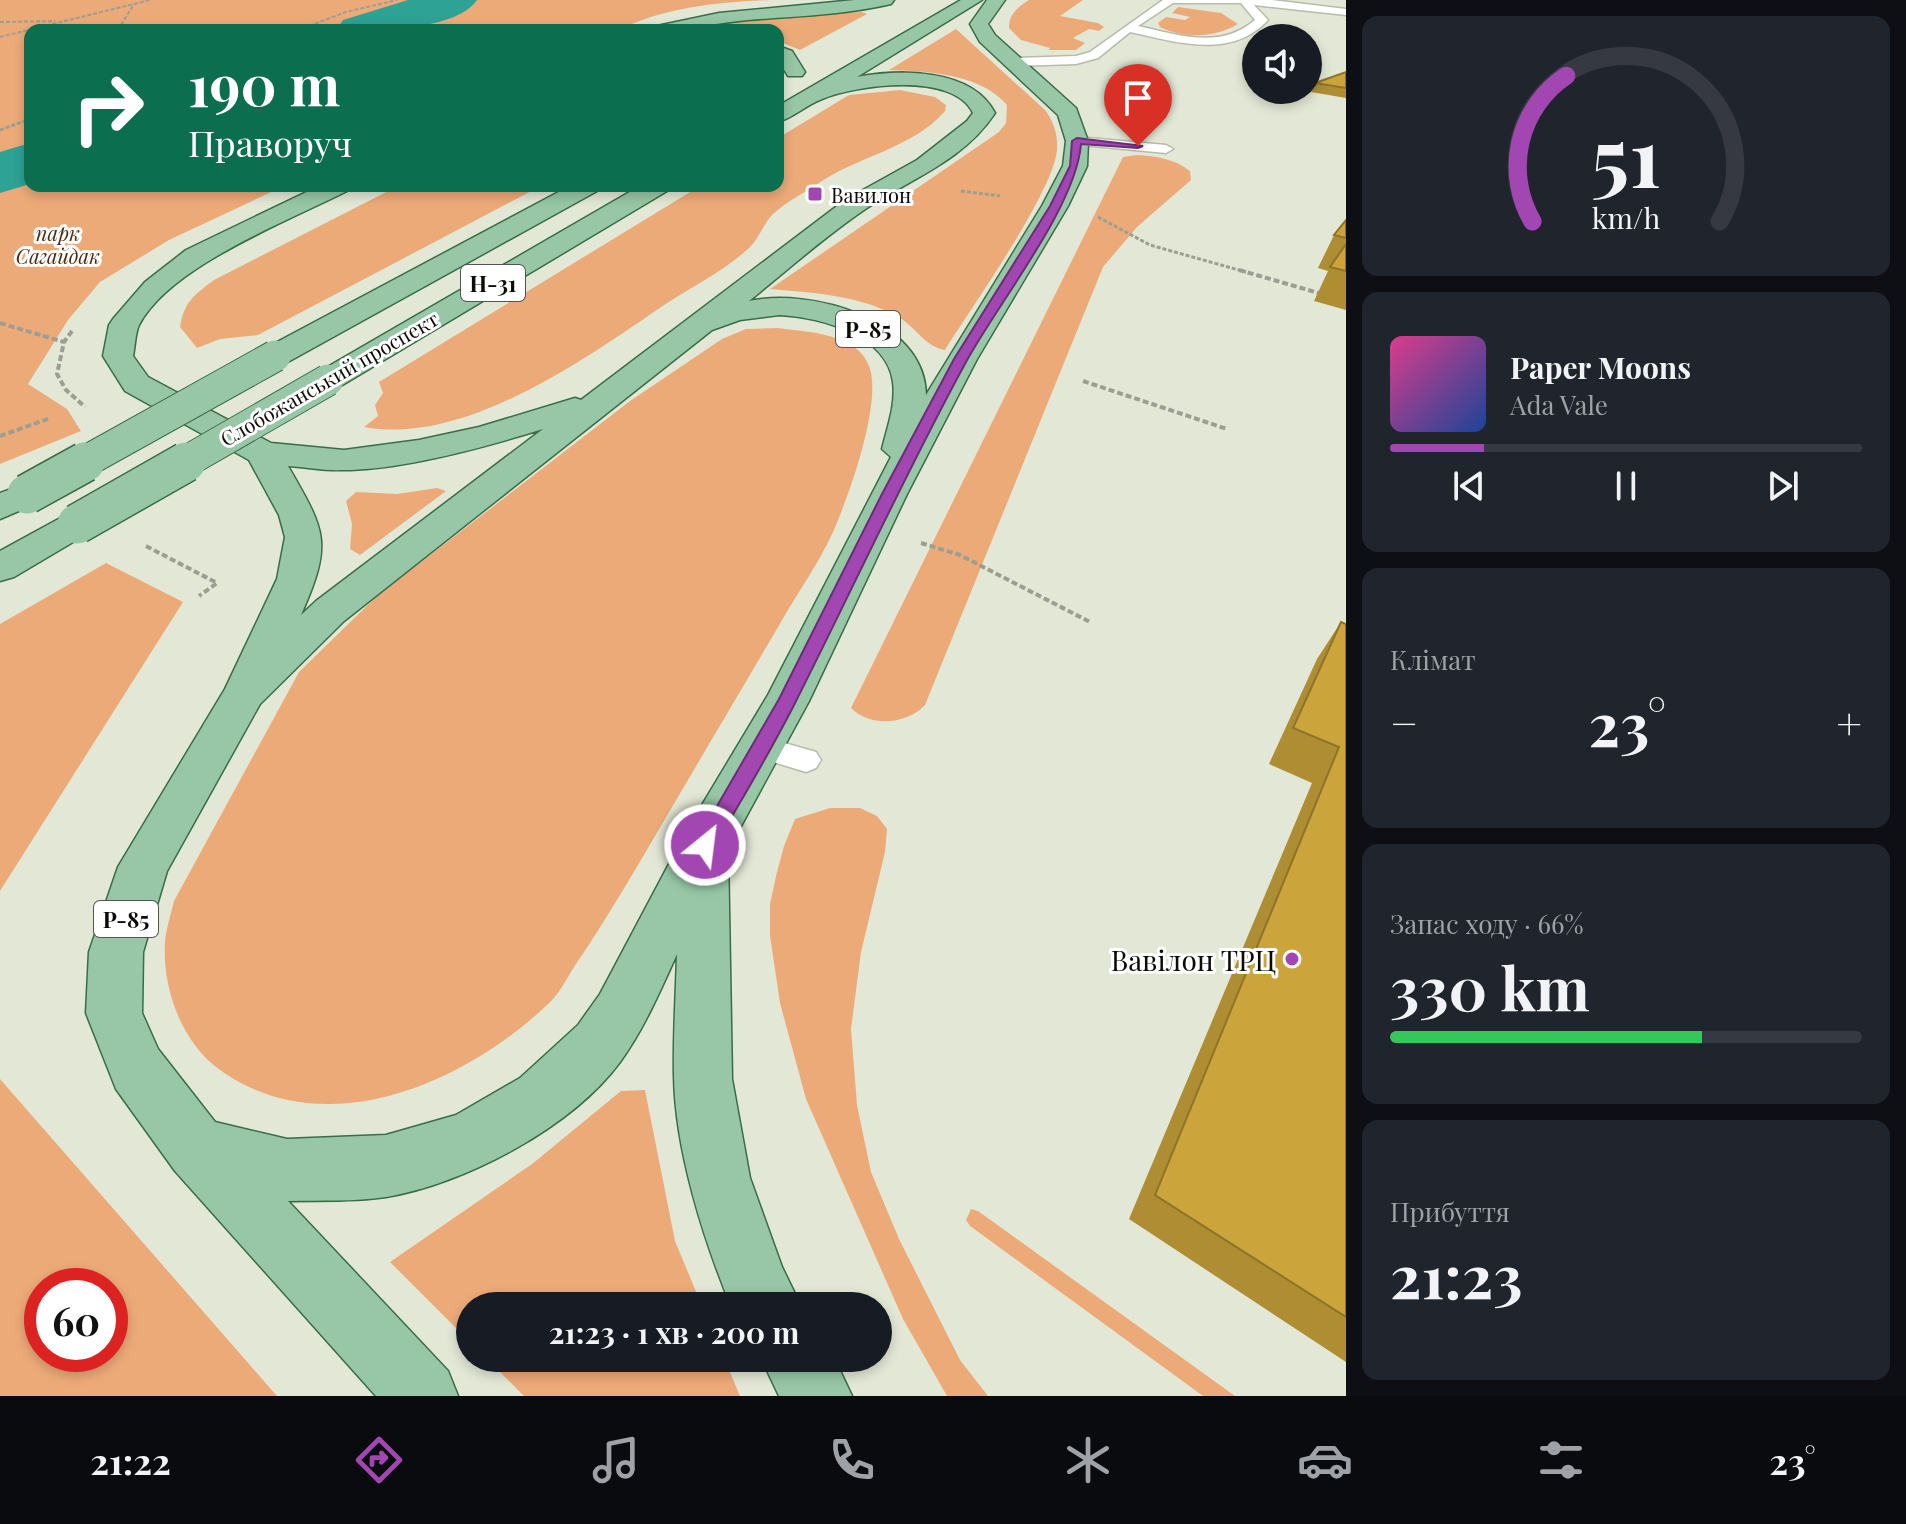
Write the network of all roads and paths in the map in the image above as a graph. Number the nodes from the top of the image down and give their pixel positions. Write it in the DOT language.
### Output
graph roads {
  1 [pos="150,0"];
  2 [pos="397,0"];
  3 [pos="885,0"];
  4 [pos="973,0"];
  5 [pos="996,0"];
  6 [pos="1244,0"];
  7 [pos="134,4"];
  8 [pos="1346,12"];
  9 [pos="68,21"];
  10 [pos="0,22"];
  11 [pos="55,24"];
  12 [pos="122,24"];
  13 [pos="314,24"];
  14 [pos="692,24"];
  15 [pos="1128,28"];
  16 [pos="24,31"];
  17 [pos="0,37"];
  18 [pos="784,55"];
  19 [pos="1013,62"];
  20 [pos="794,73"];
  21 [pos="812,95"];
  22 [pos="784,111"];
  23 [pos="24,122"];
  24 [pos="0,130"];
  25 [pos="1077,141"];
  26 [pos="1166,149"];
  27 [pos="326,192"];
  28 [pos="577,192"];
  29 [pos="648,192"];
  30 [pos="1087,211"];
  31 [pos="1332,297"];
  32 [pos="0,323"];
  33 [pos="693,329"];
  34 [pos="64,342"];
  35 [pos="1083,381"];
  36 [pos="600,401"];
  37 [pos="16,428"];
  38 [pos="1227,429"];
  39 [pos="0,436"];
  40 [pos="263,453"];
  41 [pos="889,494"];
  42 [pos="14,501"];
  43 [pos="136,540"];
  44 [pos="918,542"];
  45 [pos="0,568"];
  46 [pos="199,596"];
  47 [pos="1090,622"];
  48 [pos="245,693"];
  49 [pos="760,747"];
  50 [pos="806,760"];
  51 [pos="705,845"];
  52 [pos="197,1149"];
  53 [pos="759,1292"];
  54 [pos="804,1372"];
  55 [pos="423,1396"];
  56 [pos="817,1396"];
  1 -- 7 [label="path"];
  2 -- 13 [label="path"];
  3 -- 14 [label="main road"];
  4 -- 21 [label="main road"];
  5 -- 19 [label="main road"];
  6 -- 8 [label="lane"];
  6 -- 15 [label="lane"];
  6 -- 15 [label="lane"];
  7 -- 9 [label="path"];
  7 -- 12 [label="path"];
  9 -- 10 [label="path"];
  9 -- 11 [label="path"];
  15 -- 19 [label="lane"];
  16 -- 17 [label="path"];
  18 -- 20 [label="main road"];
  19 -- 25 [label="main road"];
  21 -- 22 [label="main road"];
  21 -- 33 [label="main road, Р-85"];
  23 -- 24 [label="path"];
  25 -- 26 [label="lane"];
  25 -- 41 [label="main road, Р-85"];
  27 -- 40 [label="main road, Р-85"];
  28 -- 42 [label="main road, Слобожанський проспект / Н-31, bridge"];
  29 -- 45 [label="main road, Слобожанський проспект / Н-31, bridge"];
  30 -- 31 [label="path"];
  32 -- 34 [label="path"];
  33 -- 36 [label="main road, Р-85"];
  33 -- 41 [label="main road, Р-85"];
  35 -- 38 [label="path"];
  36 -- 40 [label="main road, Р-85"];
  36 -- 48 [label="main road, Р-85"];
  37 -- 39 [label="path"];
  40 -- 48 [label="main road, Р-85"];
  41 -- 49 [label="main road, Р-85"];
  43 -- 46 [label="path"];
  44 -- 47 [label="path"];
  48 -- 52 [label="main road, Р-85"];
  49 -- 50 [label="lane"];
  49 -- 51 [label="main road, Р-85"];
  51 -- 52 [label="main road"];
  51 -- 53 [label="main road, Р-85"];
  52 -- 55 [label="main road, Р-85"];
  54 -- 56 [label="main road"];
}
